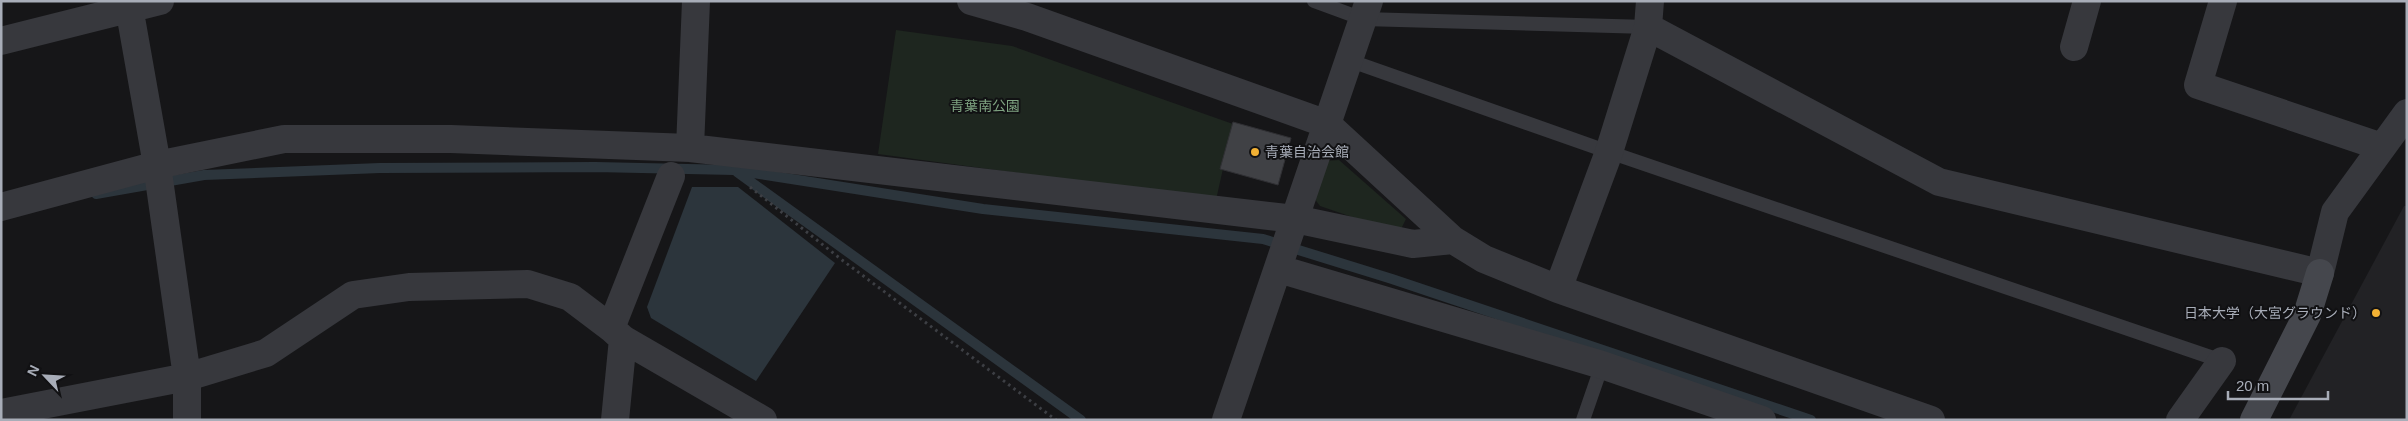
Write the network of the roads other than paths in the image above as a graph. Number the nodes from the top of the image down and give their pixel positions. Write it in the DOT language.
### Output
graph roads {
  1 [pos="160,1"];
  2 [pos="696,1"];
  3 [pos="971,1"];
  4 [pos="1314,1"];
  5 [pos="2087,1"];
  6 [pos="2223,1"];
  7 [pos="129,5"];
  8 [pos="1029,9"];
  9 [pos="1366,10"];
  10 [pos="1649,14"];
  11 [pos="1,41"];
  12 [pos="2074,47"];
  13 [pos="1348,60"];
  14 [pos="2407,113"];
  15 [pos="1327,124"];
  16 [pos="2382,147"];
  17 [pos="690,148"];
  18 [pos="1609,152"];
  19 [pos="157,165"];
  20 [pos="670,176"];
  21 [pos="1,206"];
  22 [pos="1453,240"];
  23 [pos="1287,244"];
  24 [pos="2320,273"];
  25 [pos="1558,289"];
  26 [pos="617,334"];
  27 [pos="2222,361"];
  28 [pos="1602,365"];
  29 [pos="187,377"];
  30 [pos="1,413"];
  31 [pos="1900,415"];
  32 [pos="187,420"];
  33 [pos="615,420"];
  34 [pos="763,420"];
  35 [pos="1226,420"];
  36 [pos="1584,420"];
  37 [pos="1762,420"];
  38 [pos="1931,420"];
  39 [pos="2180,420"];
  40 [pos="2254,420"];
  1 -- 7 [label="street"];
  2 -- 17 [label="street"];
  3 -- 8 [label="street"];
  4 -- 9 [label="lane"];
  5 -- 12 [label="street"];
  6 -- 16 [label="street"];
  7 -- 11 [label="street"];
  7 -- 19 [label="street"];
  8 -- 15 [label="street"];
  9 -- 10 [label="lane"];
  9 -- 13 [label="street"];
  10 -- 18 [label="street"];
  10 -- 24 [label="street"];
  13 -- 15 [label="street"];
  13 -- 18 [label="lane"];
  14 -- 16 [label="street"];
  15 -- 22 [label="street"];
  15 -- 23 [label="street"];
  16 -- 24 [label="street"];
  17 -- 19 [label="street"];
  17 -- 23 [label="street"];
  18 -- 25 [label="street"];
  18 -- 27 [label="lane"];
  19 -- 21 [label="street"];
  19 -- 29 [label="street"];
  20 -- 26 [label="street"];
  22 -- 23 [label="street"];
  22 -- 25 [label="street"];
  23 -- 28 [label="street"];
  23 -- 35 [label="street"];
  24 -- 40 [label="street"];
  25 -- 31 [label="street"];
  26 -- 29 [label="street"];
  26 -- 33 [label="street"];
  26 -- 34 [label="street"];
  27 -- 39 [label="street"];
  28 -- 36 [label="lane"];
  28 -- 37 [label="street"];
  29 -- 30 [label="street"];
  29 -- 32 [label="street"];
  31 -- 38 [label="street"];
}
